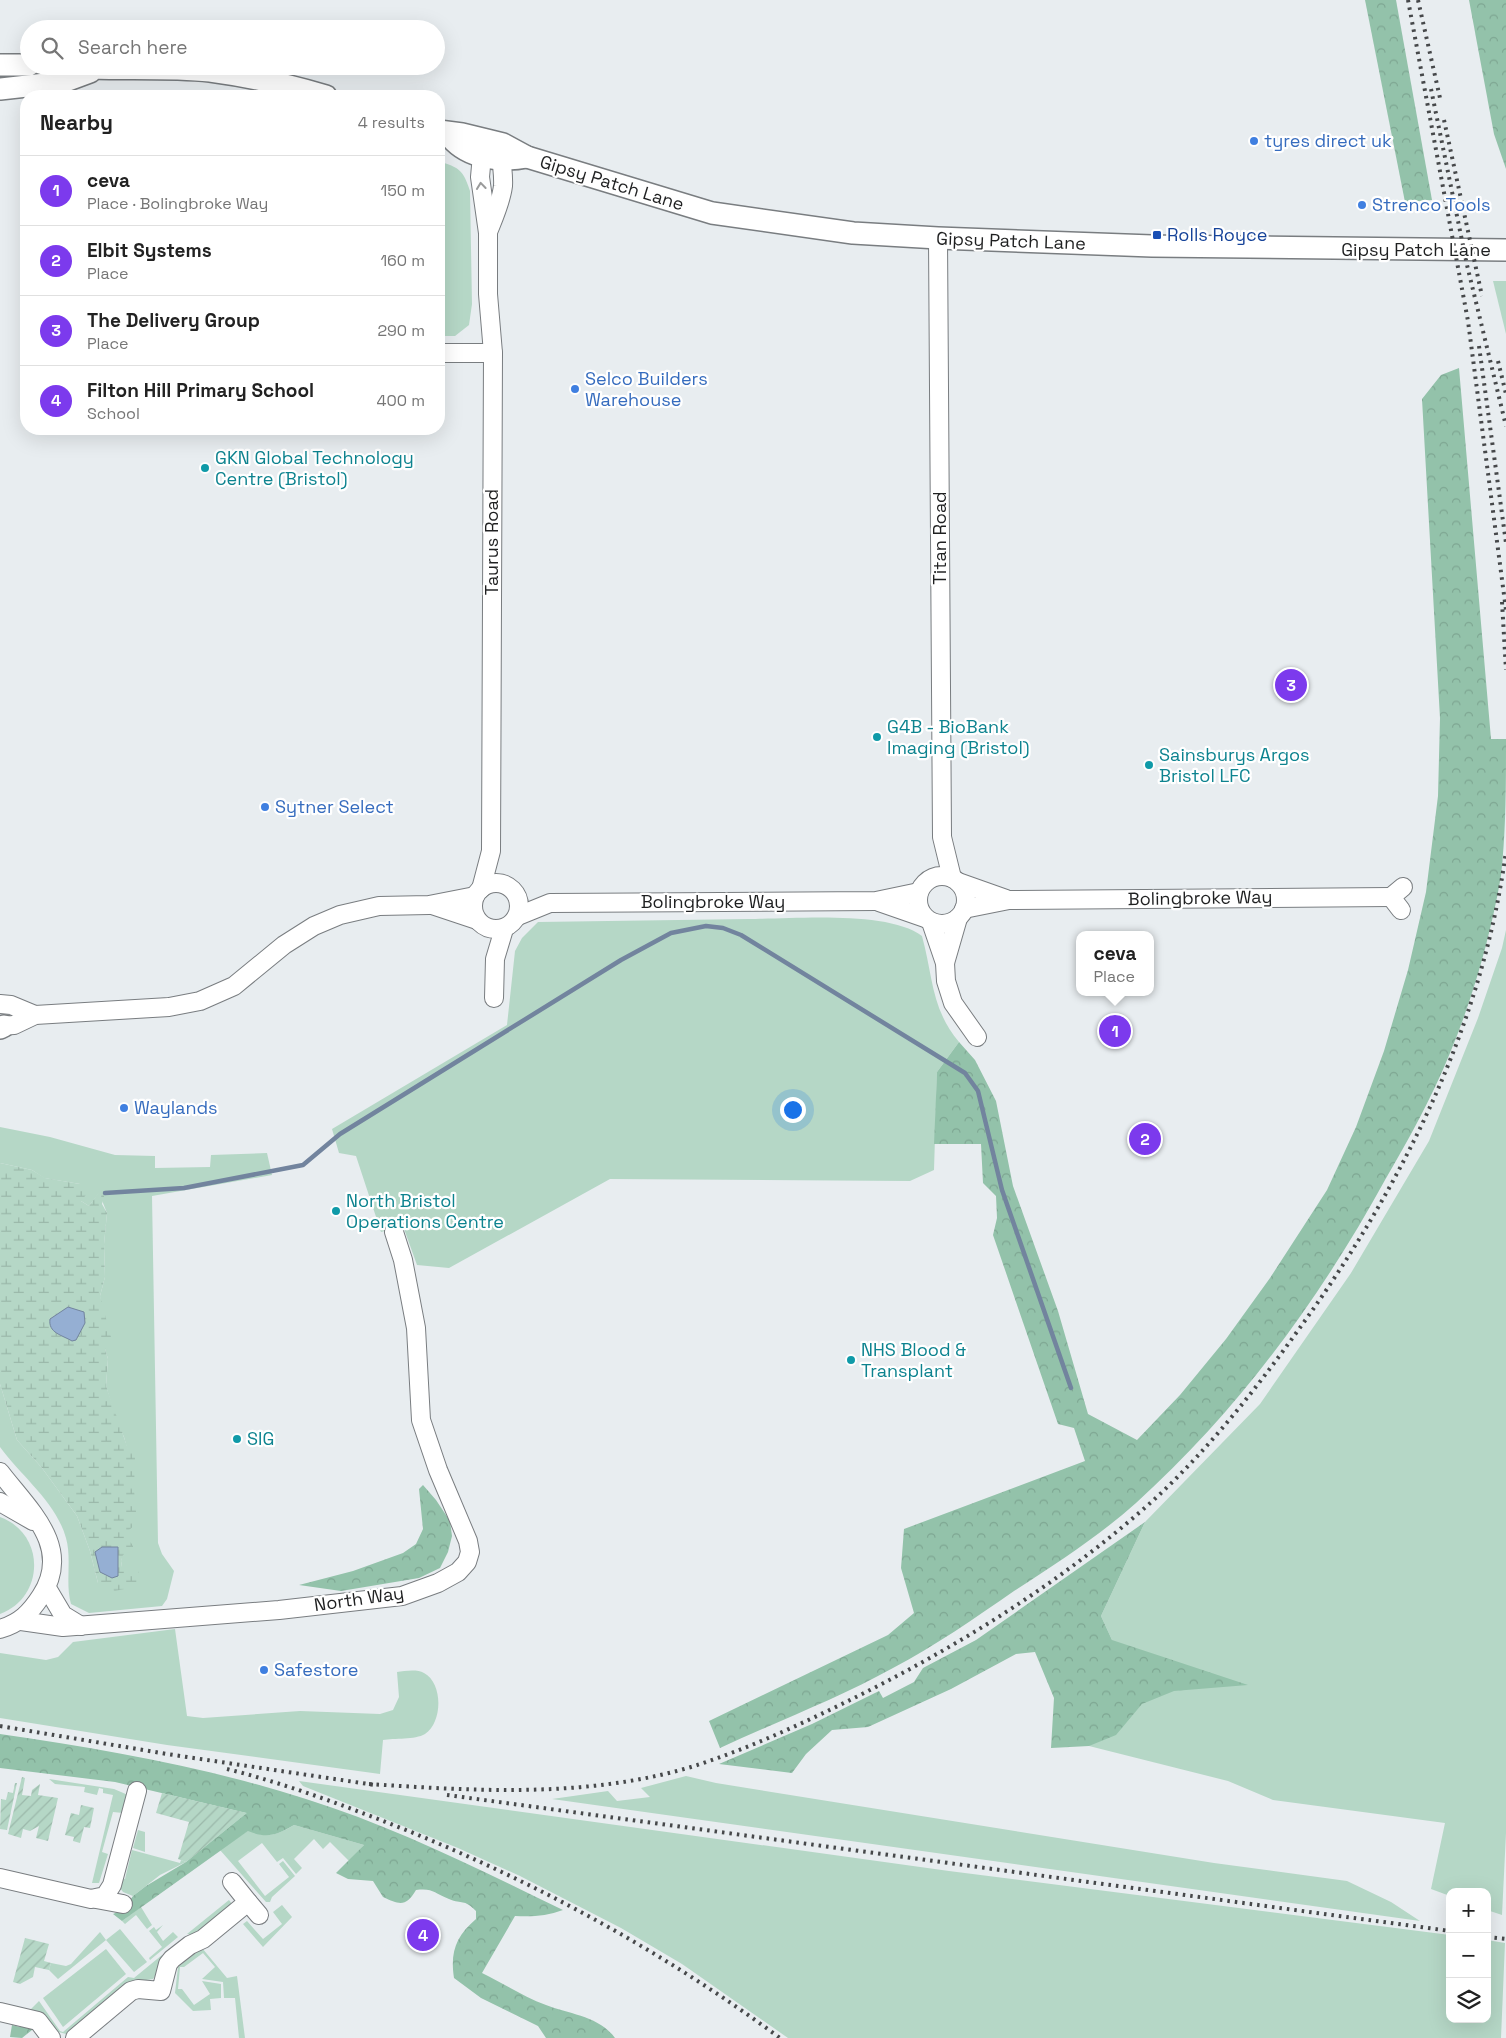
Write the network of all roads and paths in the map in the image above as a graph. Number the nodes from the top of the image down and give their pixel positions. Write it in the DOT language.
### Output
graph roads {
  1 [pos="0,65"];
  2 [pos="20,65"];
  3 [pos="60,75"];
  4 [pos="83,75"];
  5 [pos="227,75"];
  6 [pos="0,80"];
  7 [pos="0,89"];
  8 [pos="306,90"];
  9 [pos="445,134"];
  10 [pos="491,150"];
  11 [pos="938,238"];
  12 [pos="1506,250"];
  13 [pos="445,353"];
  14 [pos="493,353"];
  15 [pos="942,837"];
  16 [pos="491,851"];
  17 [pos="955,880"];
  18 [pos="500,883"];
  19 [pos="923,887"];
  20 [pos="478,892"];
  21 [pos="516,893"];
  22 [pos="1398,898"];
  23 [pos="1009,900"];
  24 [pos="876,901"];
  25 [pos="550,902"];
  26 [pos="429,904"];
  27 [pos="961,913"];
  28 [pos="518,916"];
  29 [pos="928,920"];
  30 [pos="490,926"];
  31 [pos="945,963"];
  32 [pos="494,998"];
  33 [pos="0,1004"];
  34 [pos="35,1015"];
  35 [pos="1,1027"];
  36 [pos="977,1037"];
  37 [pos="394,1232"];
  38 [pos="0,1472"];
  39 [pos="0,1502"];
  40 [pos="40,1525"];
  41 [pos="46,1588"];
  42 [pos="21,1621"];
  43 [pos="81,1626"];
  44 [pos="0,1630"];
  45 [pos="137,1792"];
  46 [pos="0,1878"];
  47 [pos="232,1882"];
  48 [pos="96,1899"];
  49 [pos="123,1904"];
  50 [pos="0,2012"];
  51 [pos="51,2038"];
  52 [pos="76,2038"];
  1 -- 2 [label="main road"];
  3 -- 6 [label="main road"];
  4 -- 7 [label="main road"];
  5 -- 8 [label="main road"];
  9 -- 10 [label="main road, Gipsy Patch Lane"];
  10 -- 11 [label="main road, Gipsy Patch Lane"];
  10 -- 14 [label="street, Taurus Road"];
  11 -- 12 [label="main road, Gipsy Patch Lane"];
  11 -- 15 [label="street, Titan Road"];
  13 -- 14 [label="street"];
  14 -- 16 [label="street, Taurus Road"];
  15 -- 17 [label="street, Titan Road"];
  15 -- 19 [label="street, Titan Road"];
  16 -- 18 [label="street, Taurus Road"];
  16 -- 20 [label="street, Taurus Road"];
  17 -- 19 [label="street"];
  17 -- 23 [label="street, Bolingbroke Way"];
  17 -- 27 [label="street"];
  18 -- 20 [label="street"];
  18 -- 21 [label="street"];
  19 -- 24 [label="street, Bolingbroke Way"];
  19 -- 29 [label="street"];
  20 -- 26 [label="street"];
  20 -- 30 [label="street"];
  21 -- 25 [label="street, Bolingbroke Way"];
  21 -- 28 [label="street"];
  22 -- 23 [label="street, Bolingbroke Way"];
  23 -- 27 [label="street, Bolingbroke Way"];
  24 -- 25 [label="street, Bolingbroke Way"];
  24 -- 29 [label="street, Bolingbroke Way"];
  25 -- 28 [label="street, Bolingbroke Way"];
  26 -- 30 [label="street"];
  26 -- 34 [label="street"];
  27 -- 29 [label="street"];
  27 -- 31 [label="street"];
  28 -- 30 [label="street"];
  29 -- 31 [label="street"];
  30 -- 32 [label="street"];
  31 -- 36 [label="street"];
  33 -- 34 [label="street"];
  34 -- 35 [label="street"];
  37 -- 43 [label="street, North Way"];
  38 -- 40 [label="street"];
  39 -- 40 [label="street"];
  40 -- 41 [label="street"];
  41 -- 42 [label="street"];
  41 -- 43 [label="street"];
  42 -- 43 [label="street, North Way"];
  42 -- 44 [label="street"];
  45 -- 48 [label="street"];
  46 -- 48 [label="street"];
  47 -- 52 [label="street"];
  48 -- 49 [label="street"];
  50 -- 51 [label="street"];
}
